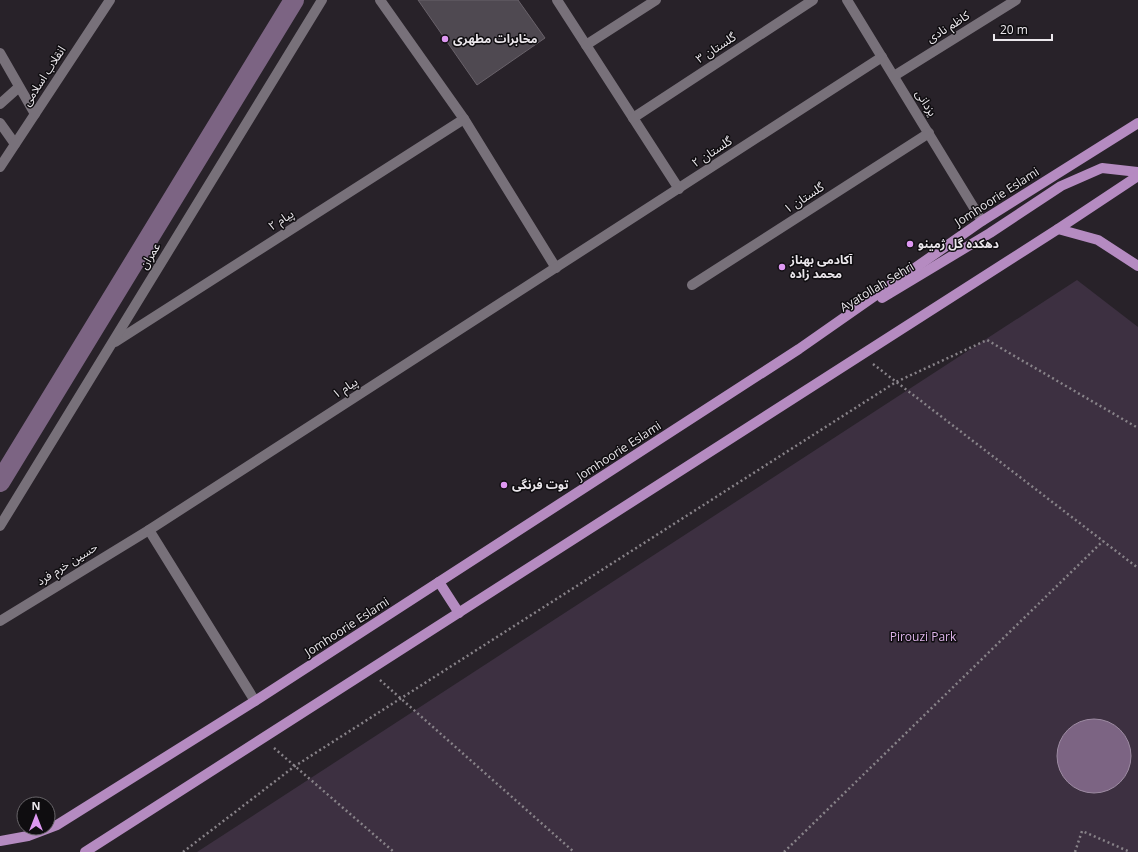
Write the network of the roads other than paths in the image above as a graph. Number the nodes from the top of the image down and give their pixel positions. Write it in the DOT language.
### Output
graph roads {
  1 [pos="110,0"];
  2 [pos="322,0"];
  3 [pos="380,0"];
  4 [pos="557,0"];
  5 [pos="656,0"];
  6 [pos="813,0"];
  7 [pos="847,0"];
  8 [pos="1016,0"];
  9 [pos="586,45"];
  10 [pos="0,53"];
  11 [pos="882,57"];
  12 [pos="894,76"];
  13 [pos="18,87"];
  14 [pos="0,104"];
  15 [pos="35,114"];
  16 [pos="633,118"];
  17 [pos="464,119"];
  18 [pos="0,123"];
  19 [pos="1138,123"];
  20 [pos="929,133"];
  21 [pos="15,144"];
  22 [pos="0,166"];
  23 [pos="1138,172"];
  24 [pos="1138,176"];
  25 [pos="679,189"];
  26 [pos="982,221"];
  27 [pos="1058,229"];
  28 [pos="1138,266"];
  29 [pos="556,268"];
  30 [pos="692,285"];
  31 [pos="112,344"];
  32 [pos="799,349"];
  33 [pos="0,526"];
  34 [pos="149,530"];
  35 [pos="439,582"];
  36 [pos="459,613"];
  37 [pos="0,621"];
  38 [pos="255,701"];
  39 [pos="0,841"];
  40 [pos="85,852"];
  1 -- 15 [label="street, انقلاب اسلامی"];
  2 -- 31 [label="street, عمران"];
  3 -- 17 [label="street"];
  4 -- 9 [label="street"];
  5 -- 9 [label="street"];
  6 -- 16 [label="street, گلستان ۳"];
  7 -- 11 [label="street, یزدانی"];
  8 -- 12 [label="street, کاظم نادی"];
  9 -- 16 [label="street"];
  10 -- 13 [label="street"];
  11 -- 12 [label="street, یزدانی"];
  11 -- 25 [label="street, گلستان ۲"];
  12 -- 20 [label="street, یزدانی"];
  13 -- 14 [label="street"];
  13 -- 15 [label="street"];
  15 -- 21 [label="street, انقلاب اسلامی"];
  16 -- 25 [label="street"];
  17 -- 29 [label="street"];
  17 -- 31 [label="street, پیام ۲"];
  18 -- 21 [label="street"];
  19 -- 26 [label="main road, Jomhoorie Eslami"];
  20 -- 26 [label="street, یزدانی"];
  20 -- 30 [label="street, گلستان ۱"];
  21 -- 22 [label="street, انقلاب اسلامی"];
  23 -- 32 [label="main road, Ayatollah Sehri"];
  24 -- 27 [label="main road"];
  25 -- 29 [label="street, گلستان ۲"];
  26 -- 32 [label="main road, Jomhoorie Eslami"];
  27 -- 28 [label="main road"];
  27 -- 36 [label="main road"];
  29 -- 34 [label="street, پیام ۱"];
  31 -- 33 [label="street, عمران"];
  32 -- 35 [label="main road, Jomhoorie Eslami"];
  34 -- 37 [label="street, حسین خرم فرد"];
  34 -- 38 [label="street"];
  35 -- 36 [label="main road"];
  35 -- 38 [label="main road, Jomhoorie Eslami"];
  36 -- 40 [label="main road"];
  38 -- 39 [label="main road, Jomhoorie Eslami"];
}
